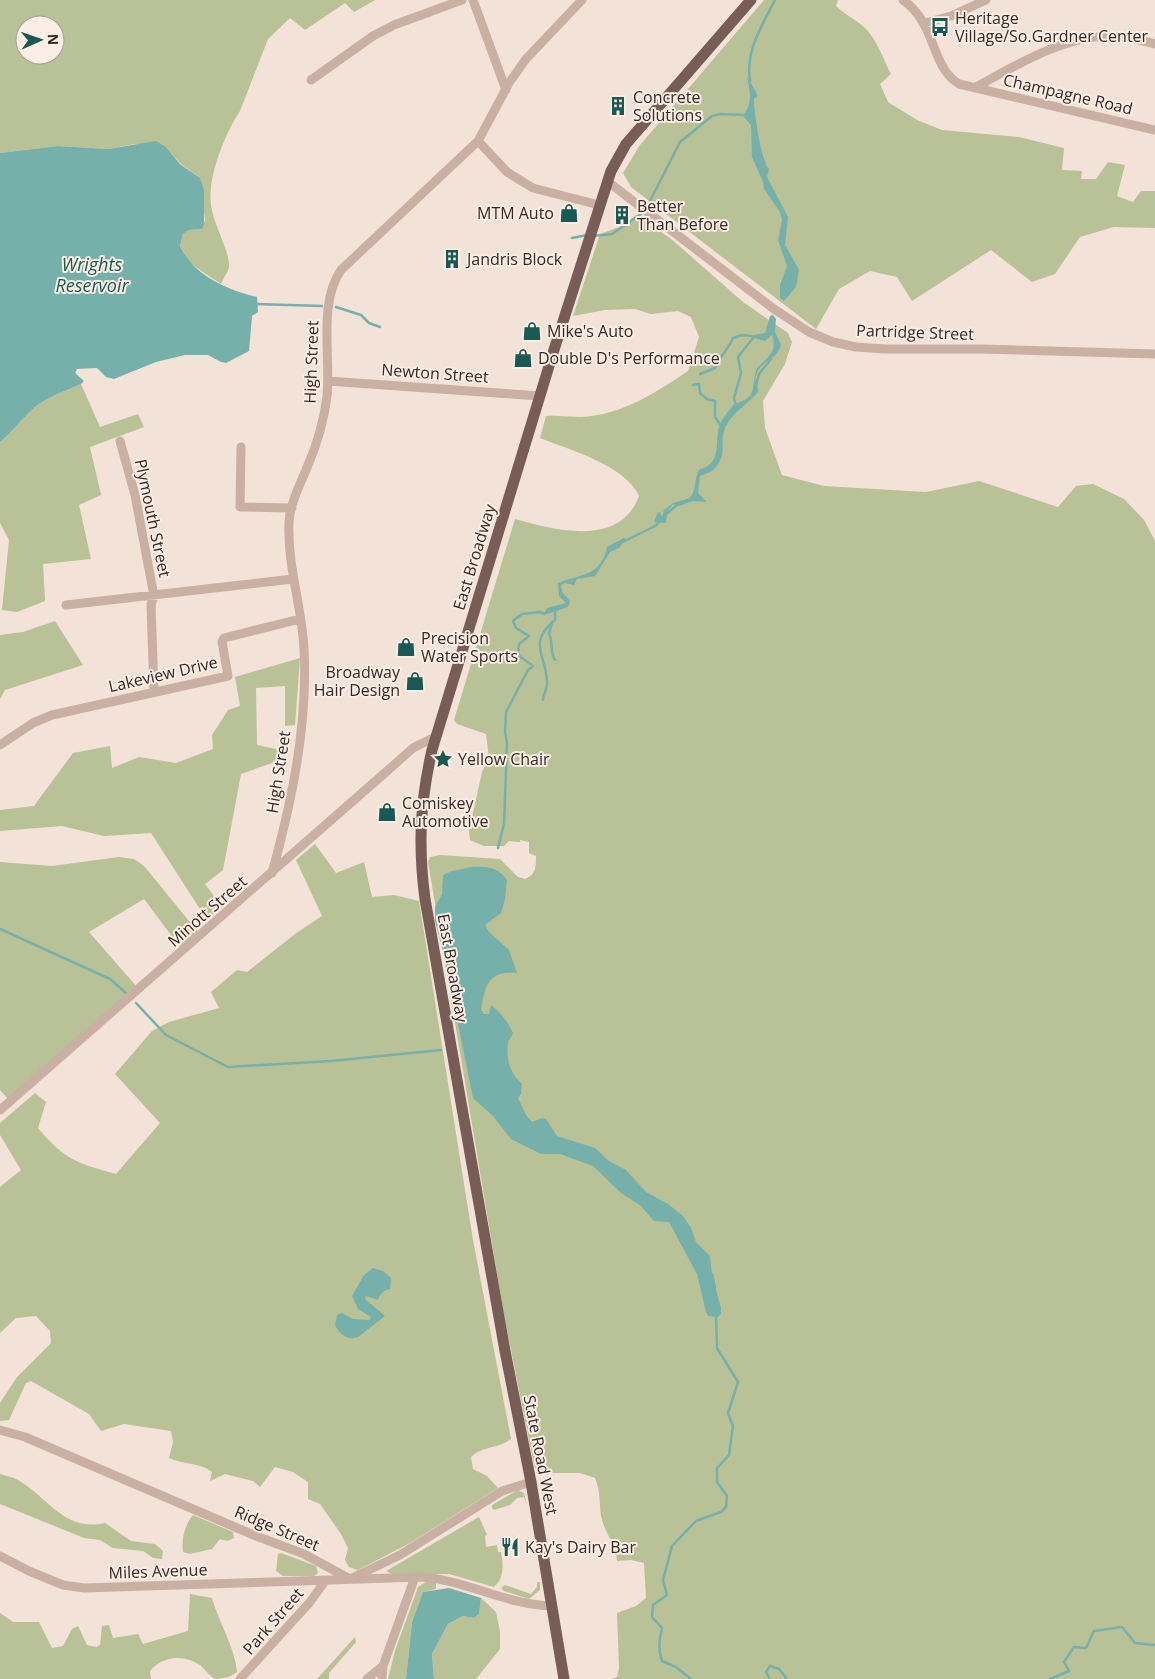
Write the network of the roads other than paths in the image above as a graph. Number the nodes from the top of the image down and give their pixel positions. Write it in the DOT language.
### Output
graph roads {
  1 [pos="462,0"];
  2 [pos="473,0"];
  3 [pos="582,0"];
  4 [pos="751,0"];
  5 [pos="904,0"];
  6 [pos="986,0"];
  7 [pos="925,23"];
  8 [pos="1155,44"];
  9 [pos="311,80"];
  10 [pos="974,88"];
  11 [pos="506,90"];
  12 [pos="1155,130"];
  13 [pos="478,140"];
  14 [pos="608,181"];
  15 [pos="599,205"];
  16 [pos="1155,354"];
  17 [pos="328,381"];
  18 [pos="540,396"];
  19 [pos="120,441"];
  20 [pos="241,447"];
  21 [pos="292,508"];
  22 [pos="293,579"];
  23 [pos="154,596"];
  24 [pos="66,605"];
  25 [pos="300,619"];
  26 [pos="154,692"];
  27 [pos="436,737"];
  28 [pos="0,745"];
  29 [pos="272,873"];
  30 [pos="0,1110"];
  31 [pos="485,1237"];
  32 [pos="0,1430"];
  33 [pos="531,1482"];
  34 [pos="0,1556"];
  35 [pos="416,1577"];
  36 [pos="350,1579"];
  37 [pos="325,1581"];
  38 [pos="552,1606"];
  39 [pos="383,1666"];
  40 [pos="240,1679"];
  41 [pos="367,1679"];
  42 [pos="382,1679"];
  43 [pos="564,1679"];
  1 -- 9 [label="street"];
  2 -- 11 [label="street"];
  3 -- 11 [label="street, High Street"];
  4 -- 14 [label="main road, East Broadway"];
  5 -- 7 [label="street, Champagne Road"];
  6 -- 7 [label="street"];
  7 -- 10 [label="street, Champagne Road"];
  8 -- 10 [label="street"];
  10 -- 12 [label="street, Champagne Road"];
  11 -- 13 [label="street, High Street"];
  13 -- 15 [label="street"];
  13 -- 17 [label="street, High Street"];
  14 -- 15 [label="main road, East Broadway"];
  14 -- 16 [label="street, Partridge Street"];
  15 -- 18 [label="main road, East Broadway"];
  17 -- 18 [label="street, Newton Street"];
  17 -- 21 [label="street, High Street"];
  18 -- 27 [label="main road, East Broadway"];
  19 -- 23 [label="street, Plymouth Street"];
  20 -- 21 [label="street"];
  21 -- 22 [label="street, High Street"];
  22 -- 23 [label="street"];
  22 -- 25 [label="street, High Street"];
  23 -- 24 [label="street"];
  23 -- 26 [label="street, Plymouth Street"];
  25 -- 26 [label="street, Lakeview Drive"];
  25 -- 29 [label="street, High Street"];
  26 -- 28 [label="street, Lakeview Drive"];
  27 -- 29 [label="street, Minott Street"];
  27 -- 31 [label="main road, East Broadway"];
  29 -- 30 [label="street, Minott Street"];
  31 -- 33 [label="main road, State Road West"];
  32 -- 36 [label="street, Ridge Street"];
  33 -- 36 [label="street"];
  33 -- 38 [label="main road, State Road West"];
  34 -- 37 [label="street, Miles Avenue"];
  35 -- 36 [label="street, Miles Avenue"];
  35 -- 38 [label="street, Miles Avenue"];
  35 -- 39 [label="street"];
  36 -- 37 [label="street, Miles Avenue"];
  37 -- 40 [label="street, Park Street"];
  38 -- 43 [label="main road, State Road West"];
  39 -- 41 [label="street"];
  39 -- 42 [label="street"];
}
